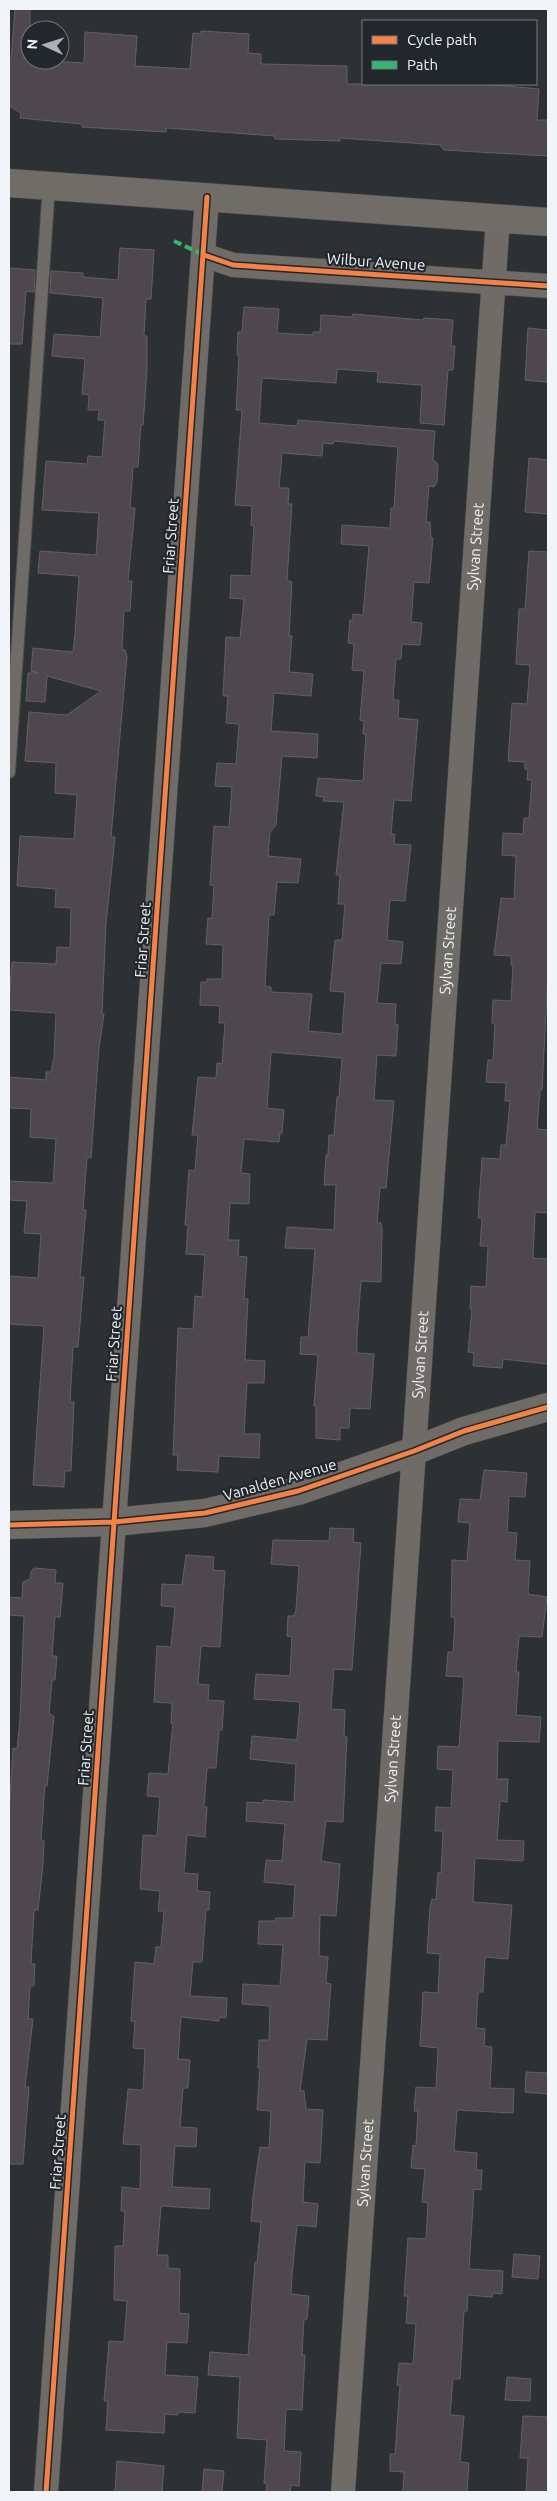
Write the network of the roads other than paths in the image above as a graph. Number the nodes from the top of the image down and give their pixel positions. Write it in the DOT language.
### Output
graph roads {
  1 [pos="9,183"];
  2 [pos="49,185"];
  3 [pos="207,197"];
  4 [pos="498,218"];
  5 [pos="548,222"];
  6 [pos="204,254"];
  7 [pos="494,282"];
  8 [pos="548,286"];
  9 [pos="9,772"];
  10 [pos="548,1407"];
  11 [pos="414,1452"];
  12 [pos="114,1522"];
  13 [pos="9,1525"];
  14 [pos="46,2492"];
  15 [pos="342,2492"];
  1 -- 2 [label="main road"];
  2 -- 3 [label="main road"];
  2 -- 9 [label="lane"];
  3 -- 4 [label="main road"];
  3 -- 6 [label="street, Friar Street"];
  4 -- 5 [label="main road"];
  4 -- 7 [label="street, Sylvan Street"];
  6 -- 7 [label="street, Wilbur Avenue"];
  6 -- 12 [label="street, Friar Street"];
  7 -- 8 [label="street, Wilbur Avenue"];
  7 -- 11 [label="street, Sylvan Street"];
  10 -- 11 [label="street, Vanalden Avenue"];
  11 -- 12 [label="street, Vanalden Avenue"];
  11 -- 15 [label="street, Sylvan Street"];
  12 -- 13 [label="street, Vanalden Avenue"];
  12 -- 14 [label="street, Friar Street"];
}
